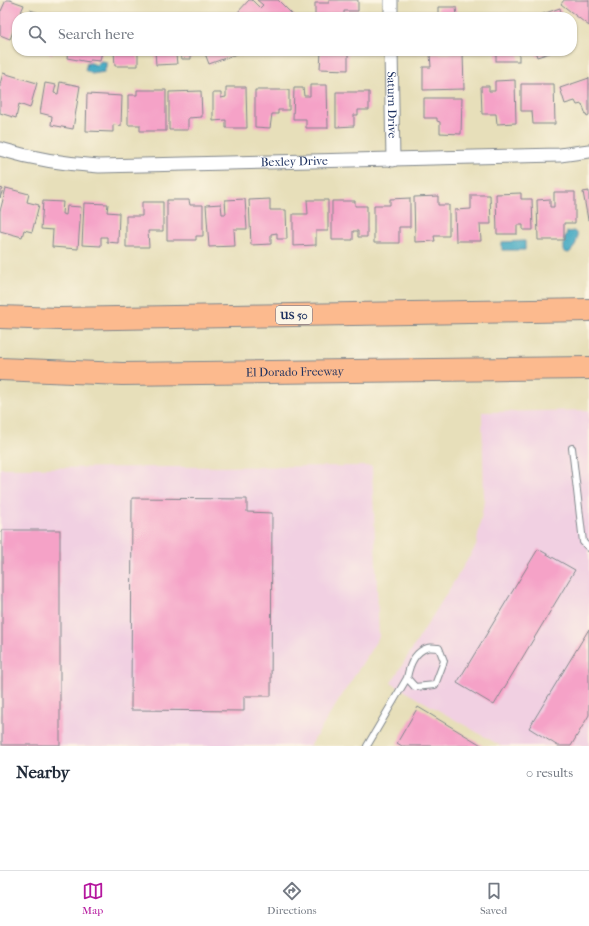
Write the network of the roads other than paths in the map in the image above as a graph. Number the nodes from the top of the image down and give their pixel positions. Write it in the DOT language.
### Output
graph roads {
  1 [pos="391,0"];
  2 [pos="391,12"];
  3 [pos="391,56"];
  4 [pos="0,149"];
  5 [pos="589,151"];
  6 [pos="393,160"];
  7 [pos="589,310"];
  8 [pos="0,317"];
  9 [pos="0,368"];
  10 [pos="589,368"];
  11 [pos="572,448"];
  12 [pos="589,548"];
  13 [pos="407,678"];
  14 [pos="367,746"];
  1 -- 2 [label="street"];
  3 -- 6 [label="street, Saturn Drive"];
  4 -- 6 [label="street, Bexley Drive"];
  5 -- 6 [label="street, Bexley Drive"];
  7 -- 8 [label="highway, US 50"];
  9 -- 10 [label="highway, El Dorado Freeway"];
  11 -- 12 [label="lane"];
  13 -- 13 [label="lane"];
  13 -- 14 [label="lane"];
}
